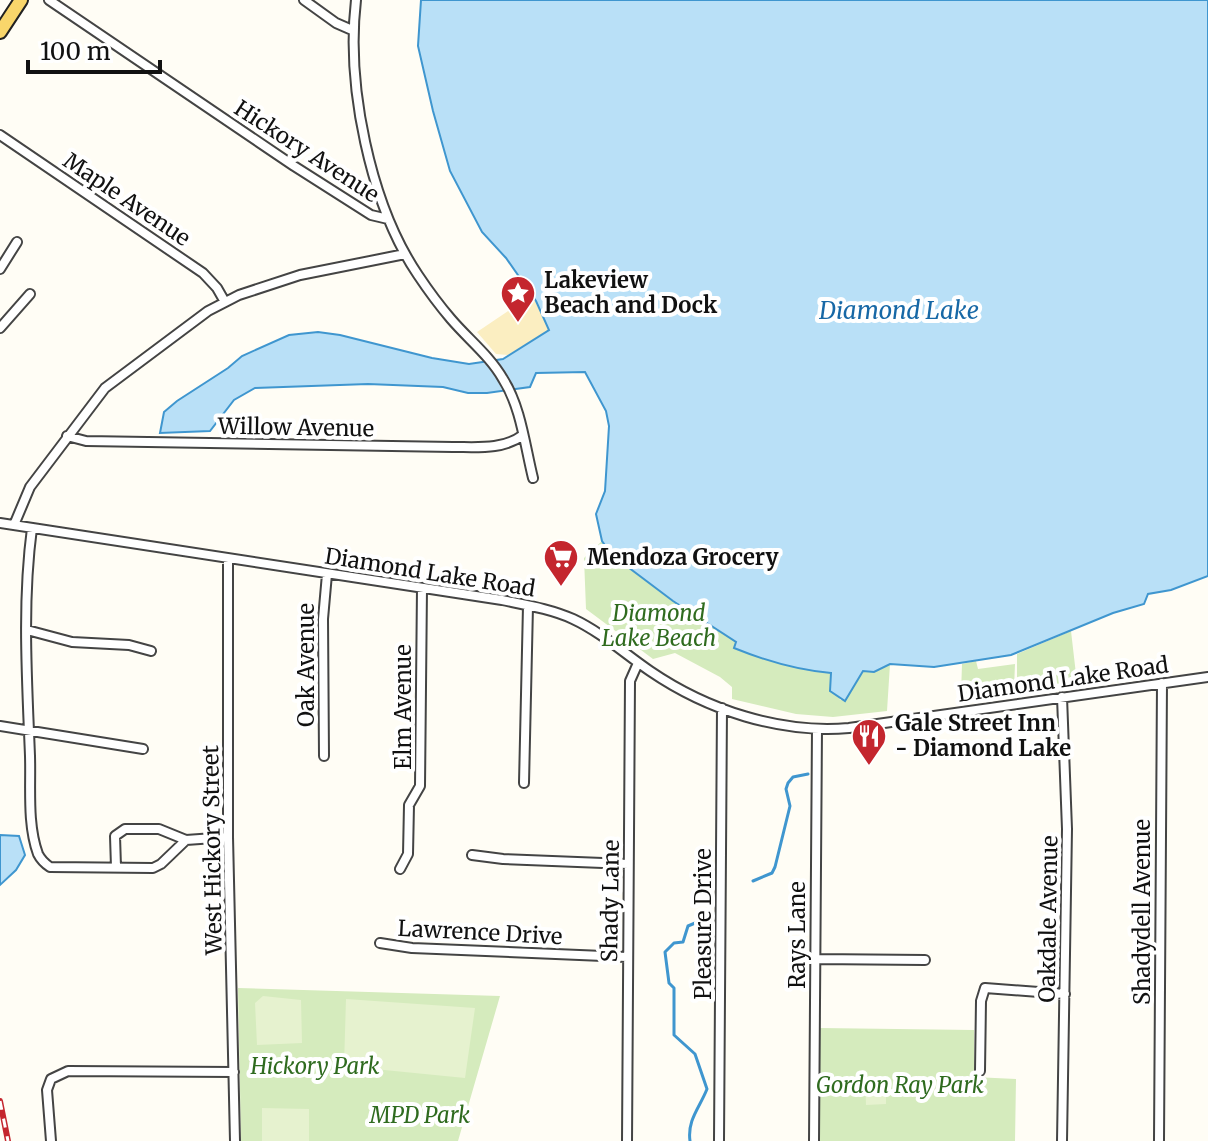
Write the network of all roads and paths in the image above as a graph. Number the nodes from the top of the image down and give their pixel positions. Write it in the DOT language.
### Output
graph roads {
  1 [pos="21,0"];
  2 [pos="49,0"];
  3 [pos="304,0"];
  4 [pos="356,0"];
  5 [pos="352,30"];
  6 [pos="0,32"];
  7 [pos="0,135"];
  8 [pos="388,219"];
  9 [pos="17,242"];
  10 [pos="405,254"];
  11 [pos="0,269"];
  12 [pos="30,294"];
  13 [pos="225,302"];
  14 [pos="0,327"];
  15 [pos="523,435"];
  16 [pos="67,436"];
  17 [pos="533,478"];
  18 [pos="0,523"];
  19 [pos="14,525"];
  20 [pos="32,528"];
  21 [pos="228,559"];
  22 [pos="327,574"];
  23 [pos="422,588"];
  24 [pos="528,606"];
  25 [pos="27,630"];
  26 [pos="151,651"];
  27 [pos="638,663"];
  28 [pos="1208,677"];
  29 [pos="1162,683"];
  30 [pos="1062,697"];
  31 [pos="722,708"];
  32 [pos="0,726"];
  33 [pos="29,729"];
  34 [pos="817,729"];
  35 [pos="143,749"];
  36 [pos="324,756"];
  37 [pos="524,783"];
  38 [pos="228,837"];
  39 [pos="186,840"];
  40 [pos="472,855"];
  41 [pos="628,864"];
  42 [pos="116,867"];
  43 [pos="400,869"];
  44 [pos="380,943"];
  45 [pos="627,957"];
  46 [pos="815,959"];
  47 [pos="925,960"];
  48 [pos="1065,994"];
  49 [pos="980,1071"];
  50 [pos="234,1072"];
  51 [pos="51,1141"];
  52 [pos="235,1141"];
  53 [pos="627,1141"];
  54 [pos="719,1141"];
  55 [pos="814,1141"];
  56 [pos="1062,1141"];
  57 [pos="1159,1141"];
  1 -- 6 [label="main road"];
  2 -- 8 [label="street, Hickory Avenue"];
  3 -- 5 [label="street"];
  4 -- 5 [label="street"];
  5 -- 8 [label="street"];
  7 -- 13 [label="street, Maple Avenue"];
  8 -- 10 [label="street"];
  9 -- 11 [label="street"];
  10 -- 13 [label="street"];
  10 -- 15 [label="street"];
  12 -- 14 [label="street"];
  13 -- 16 [label="street"];
  15 -- 16 [label="street, Willow Avenue"];
  15 -- 17 [label="street"];
  16 -- 19 [label="street"];
  18 -- 19 [label="street, Diamond Lake Road"];
  19 -- 20 [label="street, Diamond Lake Road"];
  20 -- 21 [label="street, Diamond Lake Road"];
  20 -- 25 [label="street"];
  21 -- 22 [label="street, Diamond Lake Road"];
  21 -- 38 [label="street, West Hickory Street"];
  22 -- 23 [label="street, Diamond Lake Road"];
  22 -- 36 [label="street, Oak Avenue"];
  23 -- 24 [label="street, Diamond Lake Road"];
  23 -- 43 [label="street, Elm Avenue"];
  24 -- 27 [label="street, Diamond Lake Road"];
  24 -- 37 [label="street"];
  25 -- 26 [label="street"];
  25 -- 33 [label="street"];
  27 -- 31 [label="street, Diamond Lake Road"];
  27 -- 41 [label="street, Shady Lane"];
  28 -- 29 [label="street, Diamond Lake Road"];
  29 -- 30 [label="street, Diamond Lake Road"];
  29 -- 57 [label="street, Shadydell Avenue"];
  30 -- 34 [label="street, Diamond Lake Road"];
  30 -- 48 [label="street, Oakdale Avenue"];
  31 -- 34 [label="street, Diamond Lake Road"];
  31 -- 54 [label="street, Pleasure Drive"];
  32 -- 33 [label="street"];
  33 -- 35 [label="street"];
  33 -- 42 [label="street"];
  34 -- 46 [label="street, Rays Lane"];
  38 -- 39 [label="street"];
  38 -- 50 [label="street, West Hickory Street"];
  39 -- 42 [label="street"];
  39 -- 42 [label="street"];
  40 -- 41 [label="street"];
  41 -- 45 [label="street, Shady Lane"];
  44 -- 45 [label="street, Lawrence Drive"];
  45 -- 53 [label="street, Shady Lane"];
  46 -- 47 [label="street"];
  46 -- 55 [label="street, Rays Lane"];
  48 -- 49 [label="street"];
  48 -- 56 [label="street, Oakdale Avenue"];
  50 -- 51 [label="street"];
  50 -- 52 [label="street, West Hickory Street"];
}
